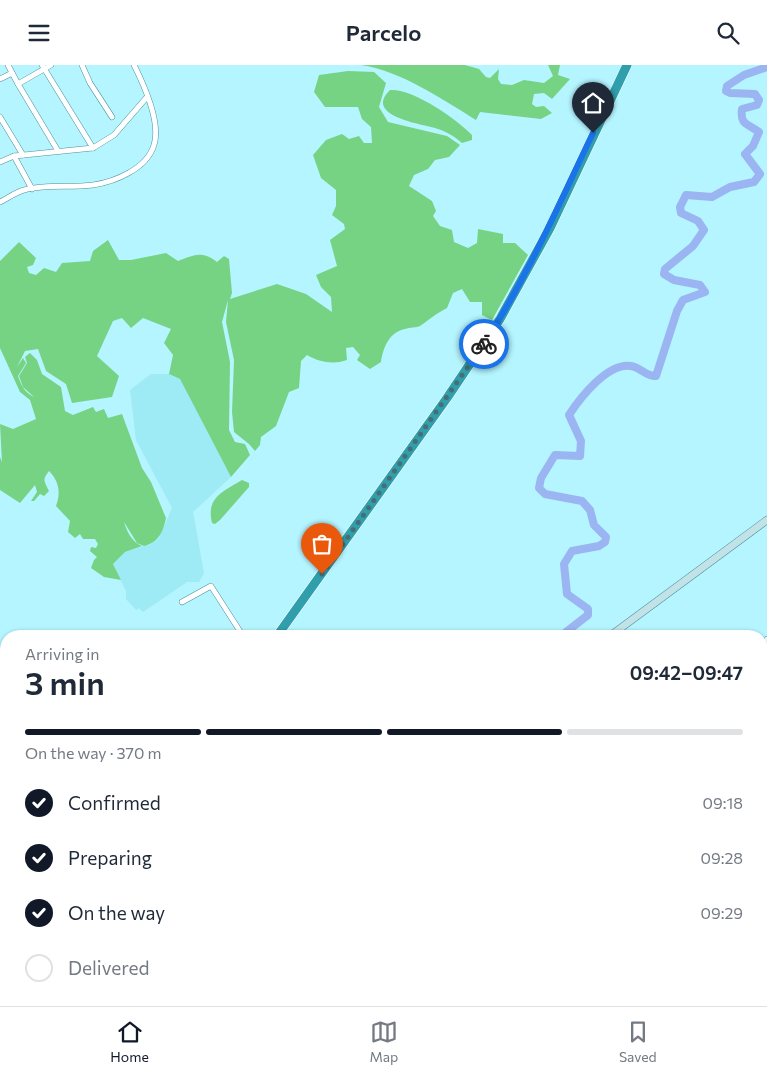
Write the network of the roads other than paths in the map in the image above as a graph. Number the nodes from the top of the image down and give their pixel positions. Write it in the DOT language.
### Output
graph roads {
  1 [pos="8,65"];
  2 [pos="52,65"];
  3 [pos="82,65"];
  4 [pos="134,65"];
  5 [pos="627,65"];
  6 [pos="44,67"];
  7 [pos="12,73"];
  8 [pos="0,79"];
  9 [pos="18,84"];
  10 [pos="147,97"];
  11 [pos="0,117"];
  12 [pos="112,117"];
  13 [pos="93,148"];
  14 [pos="58,151"];
  15 [pos="23,155"];
  16 [pos="14,156"];
  17 [pos="0,162"];
  18 [pos="32,189"];
  19 [pos="0,202"];
  20 [pos="767,519"];
  21 [pos="182,602"];
  22 [pos="239,630"];
  23 [pos="281,630"];
  24 [pos="618,630"];
  1 -- 7 [label="street"];
  2 -- 6 [label="street"];
  3 -- 12 [label="street"];
  4 -- 10 [label="street"];
  5 -- 23 [label="highway"];
  6 -- 9 [label="street"];
  6 -- 13 [label="street"];
  7 -- 8 [label="street"];
  7 -- 9 [label="street"];
  9 -- 14 [label="street"];
  10 -- 13 [label="street"];
  10 -- 18 [label="street"];
  11 -- 15 [label="street"];
  13 -- 14 [label="street"];
  14 -- 15 [label="street"];
  15 -- 16 [label="street"];
  16 -- 17 [label="street"];
  16 -- 18 [label="street"];
  18 -- 19 [label="street"];
  20 -- 24 [label="main road"];
  21 -- 22 [label="street"];
}
